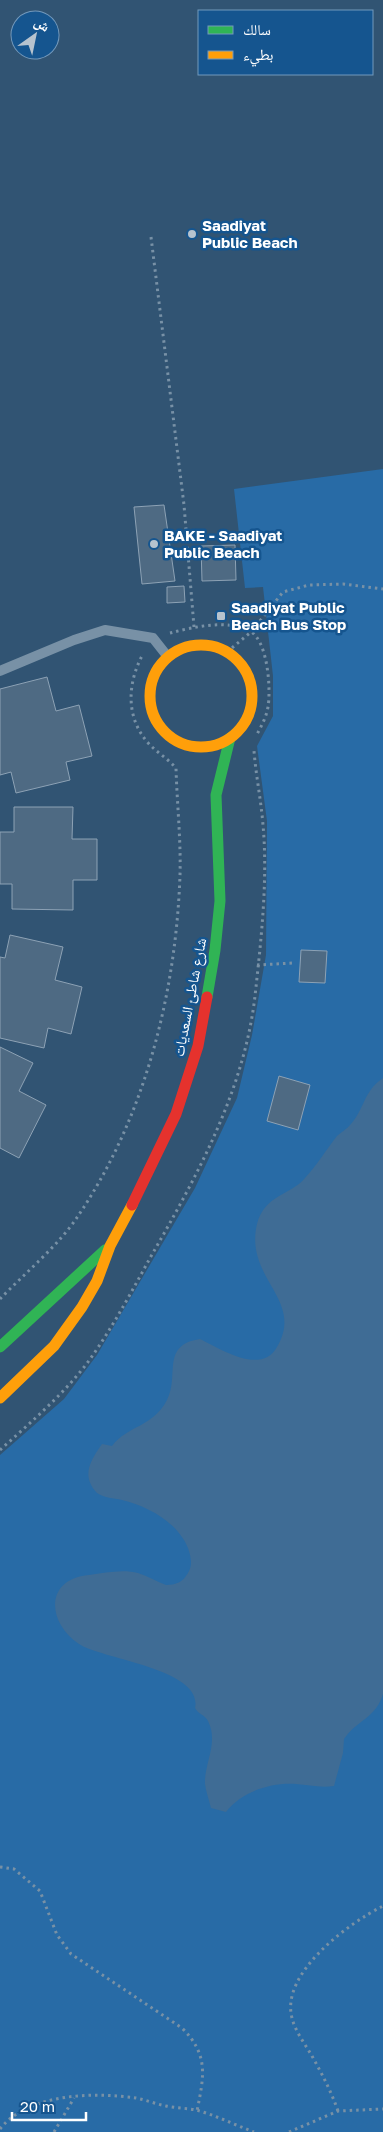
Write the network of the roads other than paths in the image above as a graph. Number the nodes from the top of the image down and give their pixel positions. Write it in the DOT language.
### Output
graph roads {
  1 [pos="168,657"];
  2 [pos="0,671"];
  3 [pos="230,738"];
  4 [pos="184,744"];
  5 [pos="198,758"];
  6 [pos="208,772"];
  7 [pos="216,796"];
  8 [pos="110,1246"];
  9 [pos="0,1347"];
  10 [pos="0,1398"];
  1 -- 2 [label="lane"];
  1 -- 3 [label="street"];
  1 -- 4 [label="street"];
  3 -- 4 [label="street"];
  3 -- 7 [label="street, شارع شاطئ السعديات"];
  4 -- 5 [label="street"];
  6 -- 7 [label="street, شارع شاطئ السعديات"];
  7 -- 8 [label="street, شارع شاطئ السعديات"];
  8 -- 9 [label="street, شارع شاطئ السعديات"];
  8 -- 10 [label="street, شارع شاطئ السعديات"];
}
